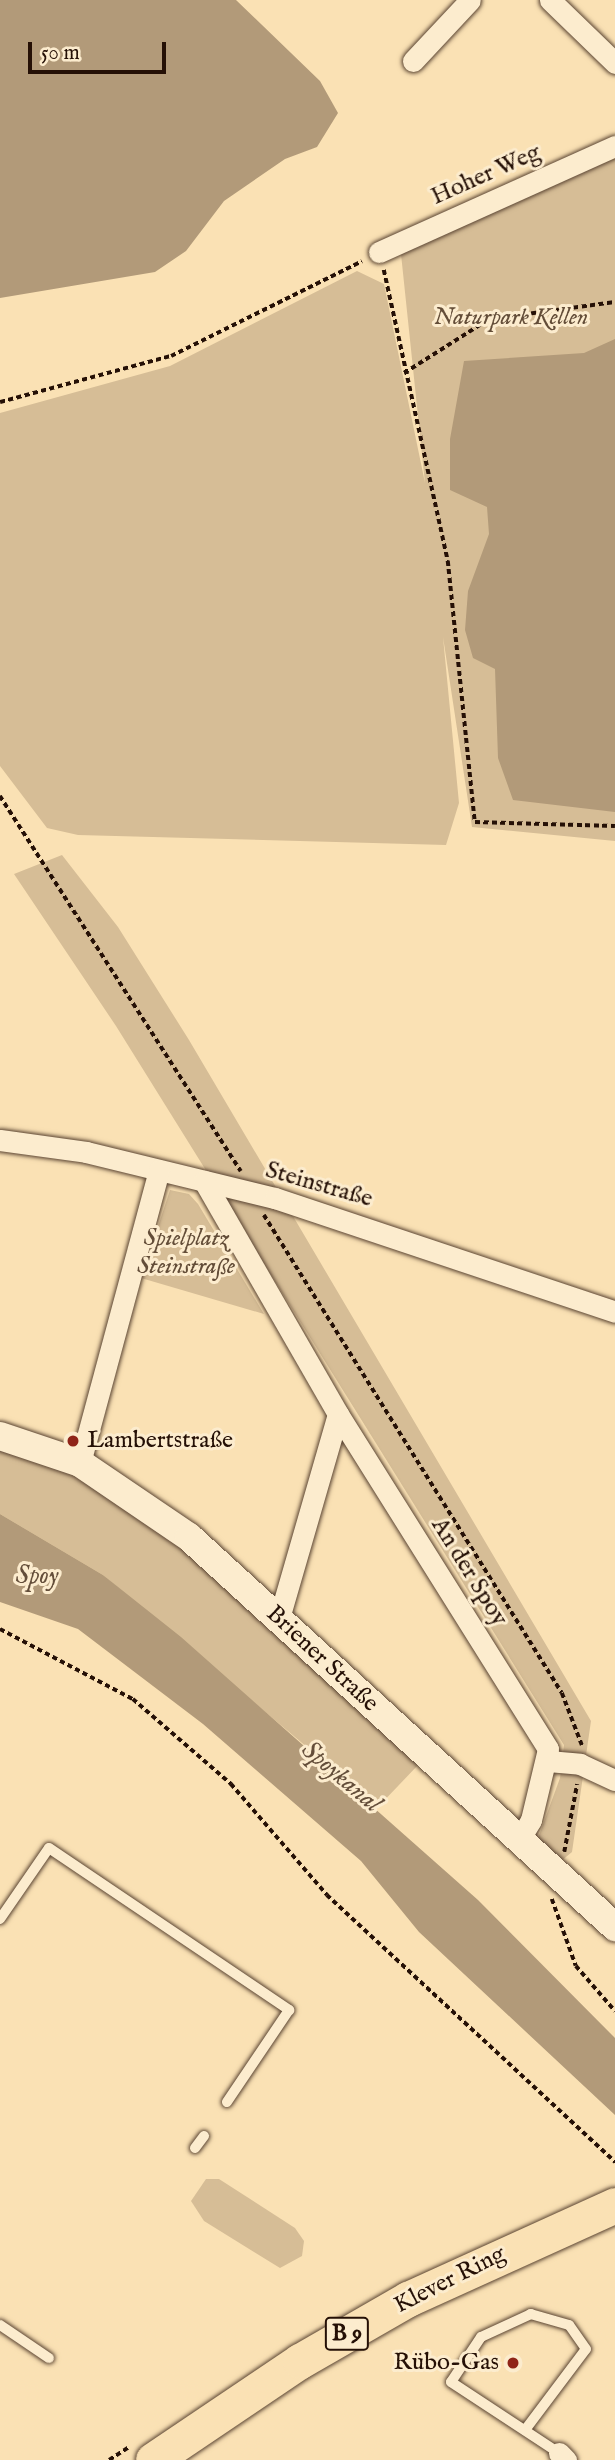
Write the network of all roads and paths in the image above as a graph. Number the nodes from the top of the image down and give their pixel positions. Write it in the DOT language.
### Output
graph roads {
  1 [pos="470,0"];
  2 [pos="550,0"];
  3 [pos="413,61"];
  4 [pos="615,63"];
  5 [pos="615,146"];
  6 [pos="379,251"];
  7 [pos="615,302"];
  8 [pos="404,373"];
  9 [pos="0,402"];
  10 [pos="0,796"];
  11 [pos="615,825"];
  12 [pos="0,1140"];
  13 [pos="159,1170"];
  14 [pos="204,1181"];
  15 [pos="254,1192"];
  16 [pos="615,1312"];
  17 [pos="338,1414"];
  18 [pos="0,1436"];
  19 [pos="80,1463"];
  20 [pos="279,1618"];
  21 [pos="0,1629"];
  22 [pos="548,1761"];
  23 [pos="580,1764"];
  24 [pos="615,1780"];
  25 [pos="518,1842"];
  26 [pos="562,1882"];
  27 [pos="0,1919"];
  28 [pos="615,1927"];
  29 [pos="615,2011"];
  30 [pos="227,2102"];
  31 [pos="204,2136"];
  32 [pos="195,2148"];
  33 [pos="615,2162"];
  34 [pos="615,2205"];
  35 [pos="0,2325"];
  36 [pos="49,2358"];
  37 [pos="525,2430"];
  38 [pos="563,2456"];
  39 [pos="153,2460"];
  1 -- 3 [label="street"];
  2 -- 4 [label="street"];
  5 -- 6 [label="street, Hoher Weg"];
  6 -- 8 [label="path"];
  6 -- 9 [label="path"];
  7 -- 8 [label="path"];
  8 -- 11 [label="path"];
  10 -- 15 [label="path"];
  12 -- 13 [label="street, Steinstraße"];
  13 -- 14 [label="street, Steinstraße"];
  13 -- 19 [label="street"];
  14 -- 15 [label="street, Steinstraße"];
  14 -- 17 [label="street, An der Spoy"];
  15 -- 16 [label="street, Steinstraße"];
  15 -- 23 [label="path"];
  17 -- 20 [label="street"];
  17 -- 22 [label="street, An der Spoy"];
  18 -- 19 [label="street, Briener Straße"];
  19 -- 20 [label="street, Briener Straße"];
  20 -- 25 [label="street, Briener Straße"];
  21 -- 33 [label="path"];
  22 -- 23 [label="street"];
  22 -- 25 [label="street"];
  23 -- 24 [label="street"];
  23 -- 26 [label="path"];
  25 -- 26 [label="street, Briener Straße"];
  26 -- 28 [label="street, Briener Straße"];
  26 -- 29 [label="path"];
  27 -- 30 [label="lane"];
  31 -- 32 [label="lane"];
  34 -- 39 [label="main road, Klever Ring / B 9"];
  35 -- 36 [label="lane"];
  37 -- 37 [label="lane"];
  37 -- 38 [label="lane"];
}
